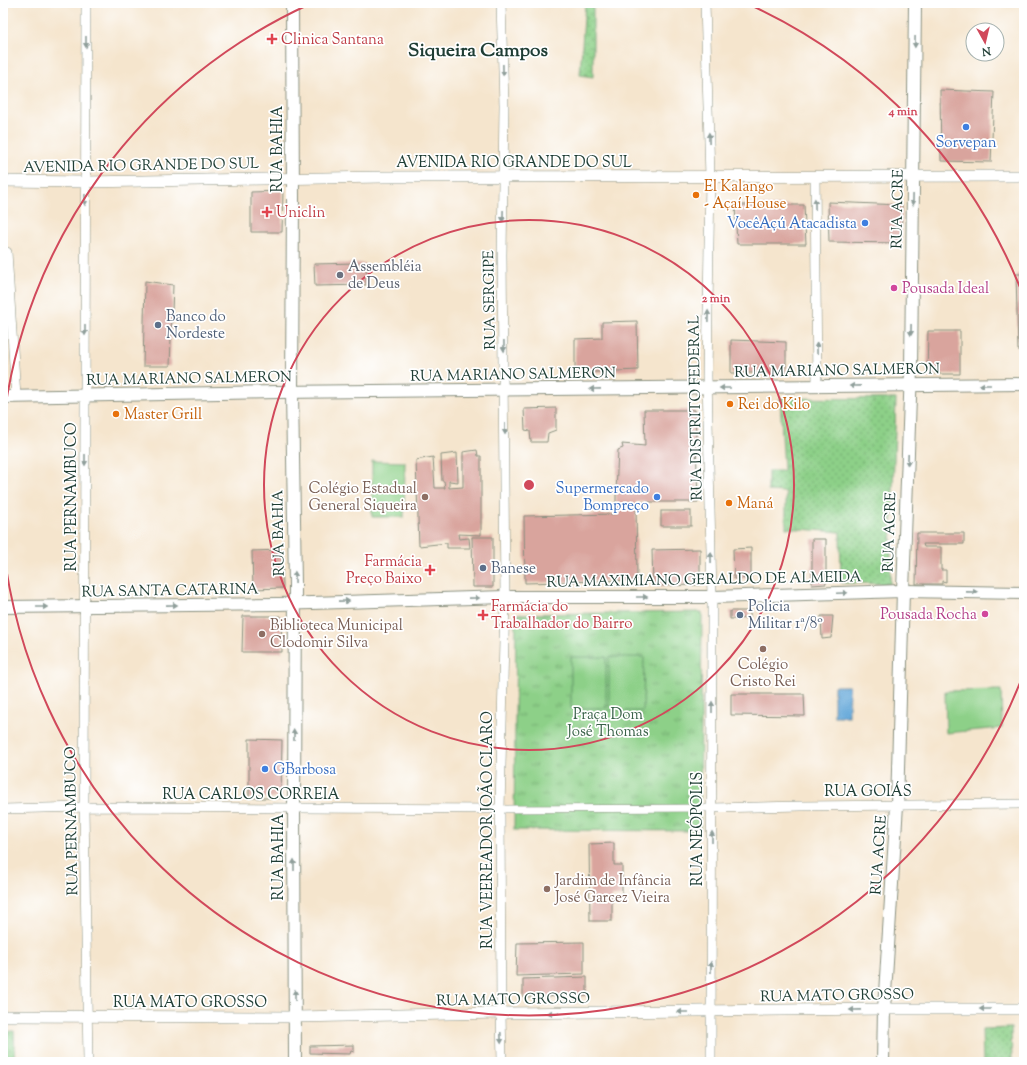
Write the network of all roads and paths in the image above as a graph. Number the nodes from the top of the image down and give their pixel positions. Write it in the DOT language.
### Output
graph roads {
  1 [pos="86,3"];
  2 [pos="292,3"];
  3 [pos="501,3"];
  4 [pos="705,3"];
  5 [pos="915,3"];
  6 [pos="815,176"];
  7 [pos="1024,176"];
  8 [pos="503,177"];
  9 [pos="710,177"];
  10 [pos="913,177"];
  11 [pos="293,178"];
  12 [pos="3,181"];
  13 [pos="84,182"];
  14 [pos="7,252"];
  15 [pos="1024,384"];
  16 [pos="910,385"];
  17 [pos="818,387"];
  18 [pos="708,388"];
  19 [pos="504,390"];
  20 [pos="292,392"];
  21 [pos="85,396"];
  22 [pos="3,397"];
  23 [pos="16,397"];
  24 [pos="903,591"];
  25 [pos="1024,593"];
  26 [pos="505,597"];
  27 [pos="712,597"];
  28 [pos="295,604"];
  29 [pos="3,607"];
  30 [pos="85,607"];
  31 [pos="1024,804"];
  32 [pos="897,805"];
  33 [pos="84,807"];
  34 [pos="711,808"];
  35 [pos="3,809"];
  36 [pos="294,809"];
  37 [pos="500,809"];
  38 [pos="884,1009"];
  39 [pos="1024,1009"];
  40 [pos="711,1012"];
  41 [pos="500,1014"];
  42 [pos="3,1016"];
  43 [pos="88,1017"];
  44 [pos="295,1017"];
  45 [pos="88,1062"];
  46 [pos="295,1062"];
  47 [pos="502,1062"];
  48 [pos="712,1062"];
  49 [pos="883,1062"];
  1 -- 13 [label="street, RUA PERNAMBUCO, one-way"];
  2 -- 11 [label="main road, RUA BAHIA"];
  3 -- 8 [label="street, RUA SERGIPE, one-way"];
  9 -- 4 [label="street, RUA DISTRITO FEDERAL, one-way"];
  5 -- 10 [label="main road, RUA ACRE, one-way"];
  6 -- 9 [label="street, AVENIDA RIO GRANDE DO SUL"];
  6 -- 10 [label="street, AVENIDA RIO GRANDE DO SUL"];
  17 -- 6 [label="street, one-way"];
  7 -- 10 [label="street, AVENIDA RIO GRANDE DO SUL"];
  8 -- 9 [label="street, AVENIDA RIO GRANDE DO SUL"];
  8 -- 11 [label="street, AVENIDA RIO GRANDE DO SUL"];
  8 -- 19 [label="street, RUA SERGIPE, one-way"];
  18 -- 9 [label="street, RUA DISTRITO FEDERAL, one-way"];
  10 -- 16 [label="main road, RUA ACRE, one-way"];
  11 -- 13 [label="street, AVENIDA RIO GRANDE DO SUL"];
  11 -- 20 [label="main road, RUA BAHIA"];
  12 -- 13 [label="street, AVENIDA RIO GRANDE DO SUL"];
  13 -- 21 [label="street, RUA PERNAMBUCO, one-way"];
  14 -- 23 [label="street"];
  15 -- 16 [label="main road, RUA MARIANO SALMERON, one-way"];
  16 -- 17 [label="main road, RUA MARIANO SALMERON, one-way"];
  16 -- 24 [label="main road, RUA ACRE, one-way"];
  17 -- 18 [label="main road, RUA MARIANO SALMERON, one-way"];
  18 -- 19 [label="main road, RUA MARIANO SALMERON, one-way"];
  27 -- 18 [label="street, RUA DISTRITO FEDERAL, one-way"];
  19 -- 20 [label="main road, RUA MARIANO SALMERON"];
  19 -- 26 [label="street, RUA SERGIPE, one-way"];
  20 -- 21 [label="main road, RUA MARIANO SALMERON"];
  28 -- 20 [label="main road, RUA BAHIA, one-way"];
  21 -- 23 [label="main road, RUA MARIANO SALMERON"];
  21 -- 30 [label="street, RUA PERNAMBUCO, one-way"];
  22 -- 23 [label="main road, RUA MARIANO SALMERON"];
  24 -- 25 [label="main road, RUA MAXIMIANO GERALDO DE ALMEIDA, one-way"];
  27 -- 24 [label="main road, RUA MAXIMIANO GERALDO DE ALMEIDA, one-way"];
  24 -- 32 [label="main road, RUA ACRE"];
  26 -- 27 [label="main road, RUA MAXIMIANO GERALDO DE ALMEIDA, one-way"];
  28 -- 26 [label="main road, RUA SANTA CATARINA, one-way"];
  26 -- 37 [label="street, RUA VEEREADOR JOÃO CLARO"];
  34 -- 27 [label="street, RUA NEÓPOLIS, one-way"];
  30 -- 28 [label="main road, RUA SANTA CATARINA, one-way"];
  36 -- 28 [label="main road, RUA BAHIA, one-way"];
  29 -- 30 [label="main road, RUA SANTA CATARINA, one-way"];
  30 -- 33 [label="street, RUA PERNAMBUCO"];
  31 -- 32 [label="street, RUA GOIÁS"];
  32 -- 34 [label="street, RUA GOIÁS"];
  32 -- 38 [label="main road, RUA ACRE"];
  33 -- 35 [label="street, RUA CARLOS CORREIA"];
  33 -- 36 [label="street, RUA CARLOS CORREIA"];
  33 -- 43 [label="street, RUA PERNAMBUCO"];
  34 -- 37 [label="street"];
  40 -- 34 [label="street, RUA NEÓPOLIS, one-way"];
  36 -- 37 [label="street, RUA CARLOS CORREIA"];
  44 -- 36 [label="main road, RUA BAHIA, one-way"];
  37 -- 41 [label="street, RUA VEEREADOR JOÃO CLARO"];
  39 -- 38 [label="street, RUA MATO GROSSO, one-way"];
  38 -- 40 [label="street, RUA MATO GROSSO, one-way"];
  38 -- 49 [label="main road, RUA ACRE"];
  40 -- 41 [label="street, RUA MATO GROSSO, one-way"];
  40 -- 48 [label="street, RUA NEÓPOLIS"];
  41 -- 44 [label="street, RUA MATO GROSSO"];
  41 -- 47 [label="street, RUA VEEREADOR JOÃO CLARO, one-way"];
  42 -- 43 [label="street, RUA MATO GROSSO"];
  43 -- 44 [label="street, RUA MATO GROSSO"];
  43 -- 45 [label="street, RUA PERNAMBUCO"];
  44 -- 46 [label="main road, RUA BAHIA"];
}
